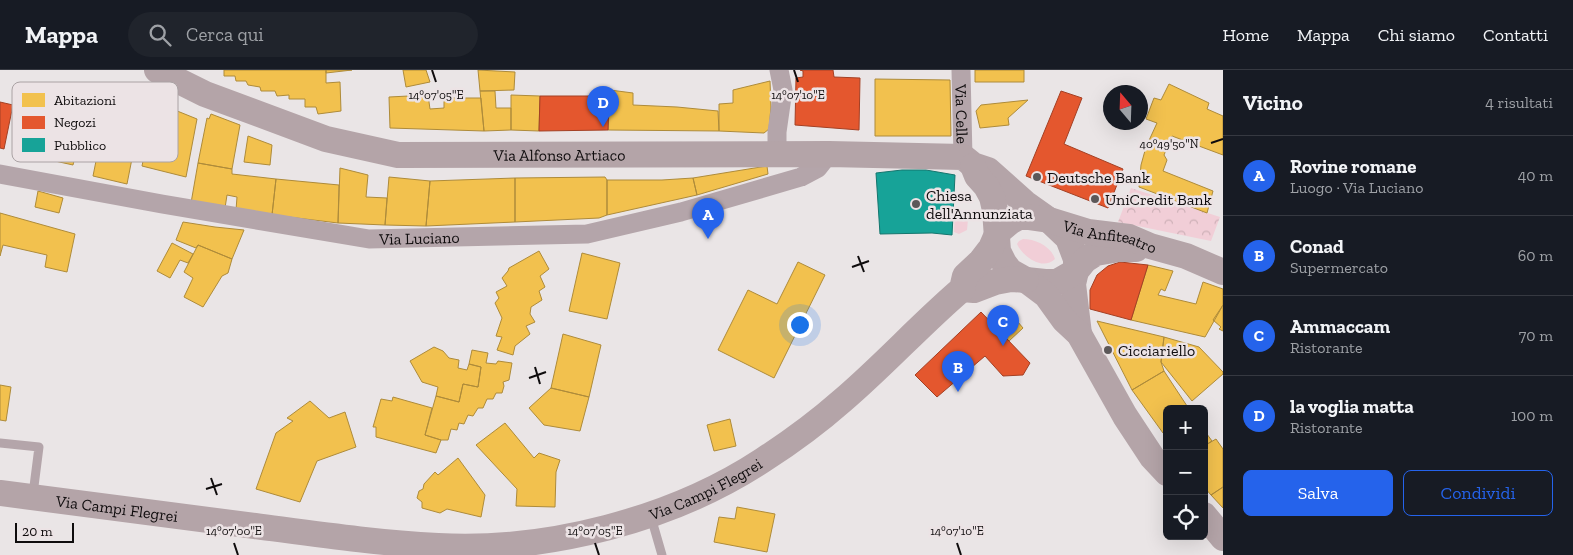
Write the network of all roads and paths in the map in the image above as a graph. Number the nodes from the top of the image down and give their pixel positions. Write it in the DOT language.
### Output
graph roads {
  1 [pos="157,70"];
  2 [pos="779,70"];
  3 [pos="961,70"];
  4 [pos="777,154"];
  5 [pos="829,154"];
  6 [pos="968,161"];
  7 [pos="0,174"];
  8 [pos="1049,220"];
  9 [pos="998,232"];
  10 [pos="1150,246"];
  11 [pos="1076,271"];
  12 [pos="1223,272"];
  13 [pos="1026,280"];
  14 [pos="962,289"];
  15 [pos="1079,334"];
  16 [pos="0,443"];
  17 [pos="1163,469"];
  18 [pos="0,493"];
  19 [pos="33,497"];
  20 [pos="650,515"];
  21 [pos="1208,520"];
  22 [pos="1223,538"];
  23 [pos="662,555"];
  1 -- 4 [label="main road, Via Alfonso Artiaco"];
  2 -- 4 [label="street"];
  3 -- 6 [label="street, Via Celle"];
  4 -- 5 [label="main road, Via Alfonso Artiaco"];
  5 -- 6 [label="main road, Via Alfonso Artiaco"];
  5 -- 7 [label="street, Via Luciano"];
  6 -- 8 [label="main road, Via Alfonso Artiaco"];
  6 -- 9 [label="main road"];
  8 -- 9 [label="main road"];
  8 -- 10 [label="main road, Via Anfiteatro"];
  8 -- 11 [label="main road"];
  9 -- 13 [label="main road"];
  9 -- 14 [label="main road, Via Campi Flegrei"];
  10 -- 11 [label="main road, Via Anfiteatro"];
  10 -- 12 [label="main road"];
  11 -- 13 [label="main road"];
  11 -- 15 [label="main road"];
  13 -- 14 [label="main road"];
  13 -- 15 [label="main road"];
  14 -- 20 [label="main road, Via Campi Flegrei"];
  15 -- 17 [label="main road"];
  16 -- 19 [label="lane"];
  18 -- 19 [label="main road, Via Campi Flegrei"];
  19 -- 20 [label="main road, Via Campi Flegrei"];
  20 -- 23 [label="lane"];
  21 -- 22 [label="main road"];
}
